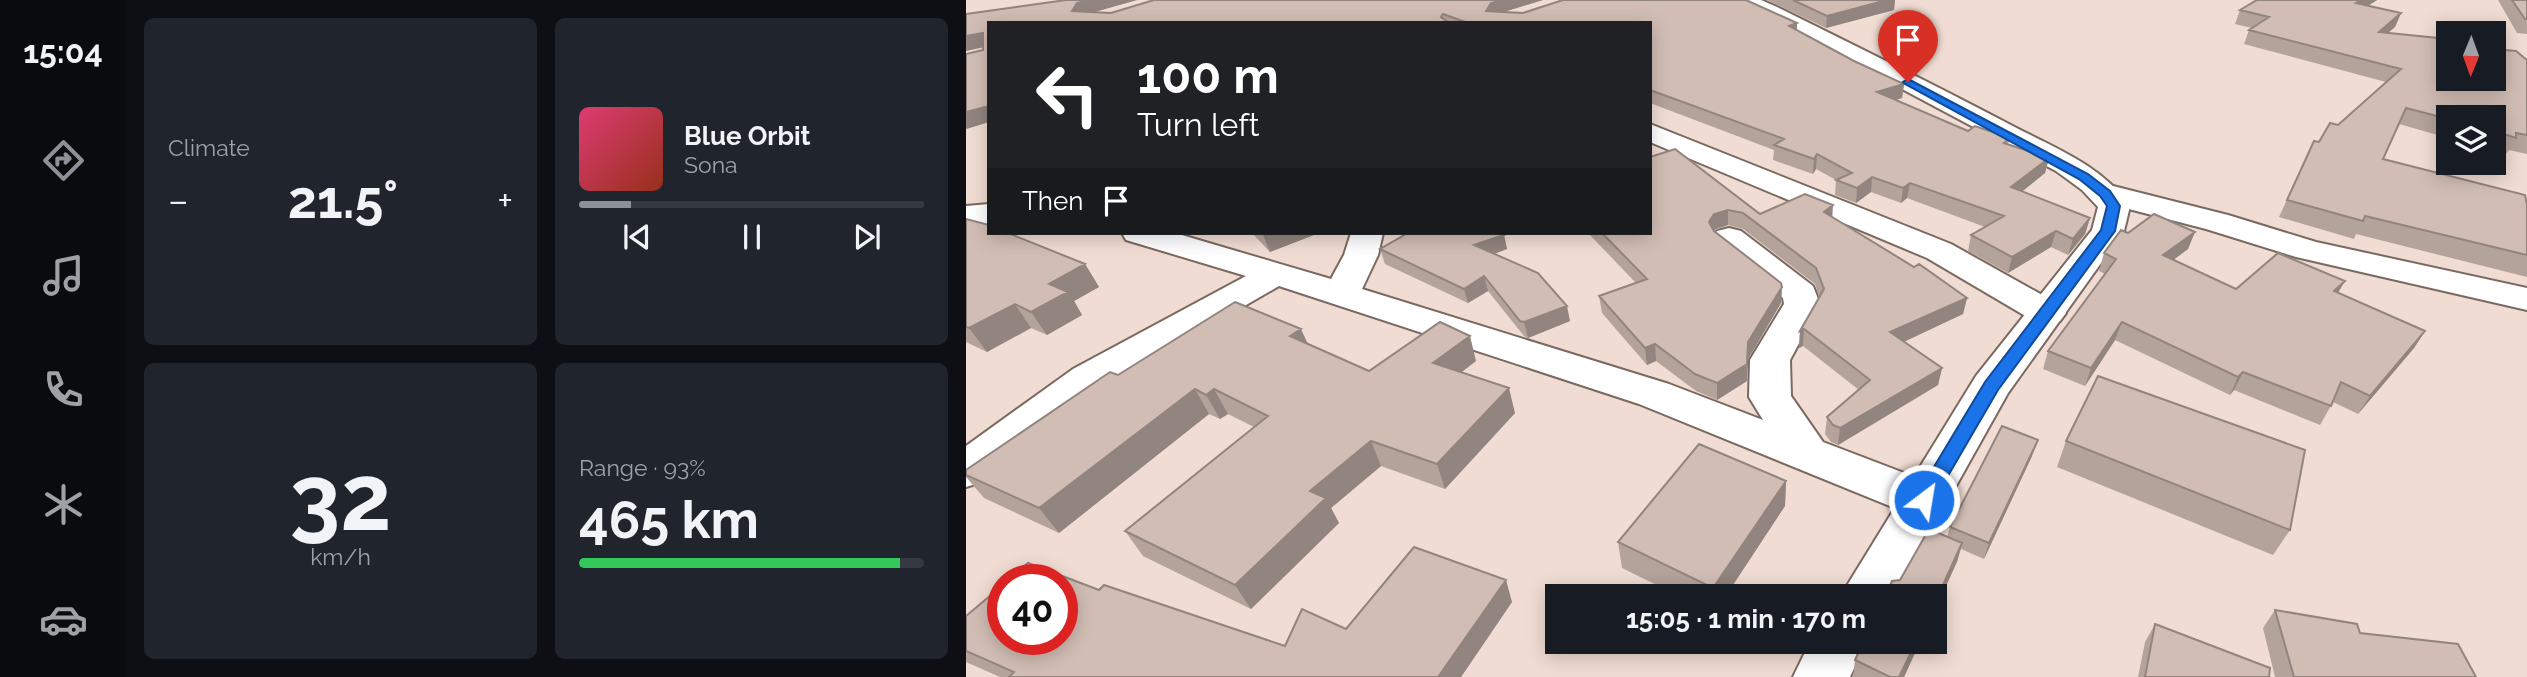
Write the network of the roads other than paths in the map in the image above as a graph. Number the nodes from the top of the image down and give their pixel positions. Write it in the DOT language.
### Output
graph roads {
  1 [pos="1742,0"];
  2 [pos="1652,133"];
  3 [pos="2105,193"];
  4 [pos="987,214"];
  5 [pos="966,216"];
  6 [pos="1145,235"];
  7 [pos="1366,235"];
  8 [pos="1729,239"];
  9 [pos="1275,274"];
  10 [pos="1341,295"];
  11 [pos="2527,299"];
  12 [pos="2047,313"];
  13 [pos="1807,454"];
  14 [pos="966,470"];
  15 [pos="1924,500"];
  16 [pos="1874,584"];
  17 [pos="1833,654"];
  18 [pos="1821,677"];
  1 -- 3 [label="street"];
  2 -- 12 [label="street"];
  3 -- 11 [label="street"];
  3 -- 12 [label="street"];
  4 -- 5 [label="street"];
  6 -- 9 [label="street"];
  7 -- 10 [label="street"];
  8 -- 13 [label="street"];
  9 -- 10 [label="street"];
  9 -- 14 [label="street"];
  10 -- 13 [label="street"];
  12 -- 15 [label="street"];
  13 -- 15 [label="street"];
  15 -- 16 [label="street"];
  17 -- 18 [label="street"];
}
